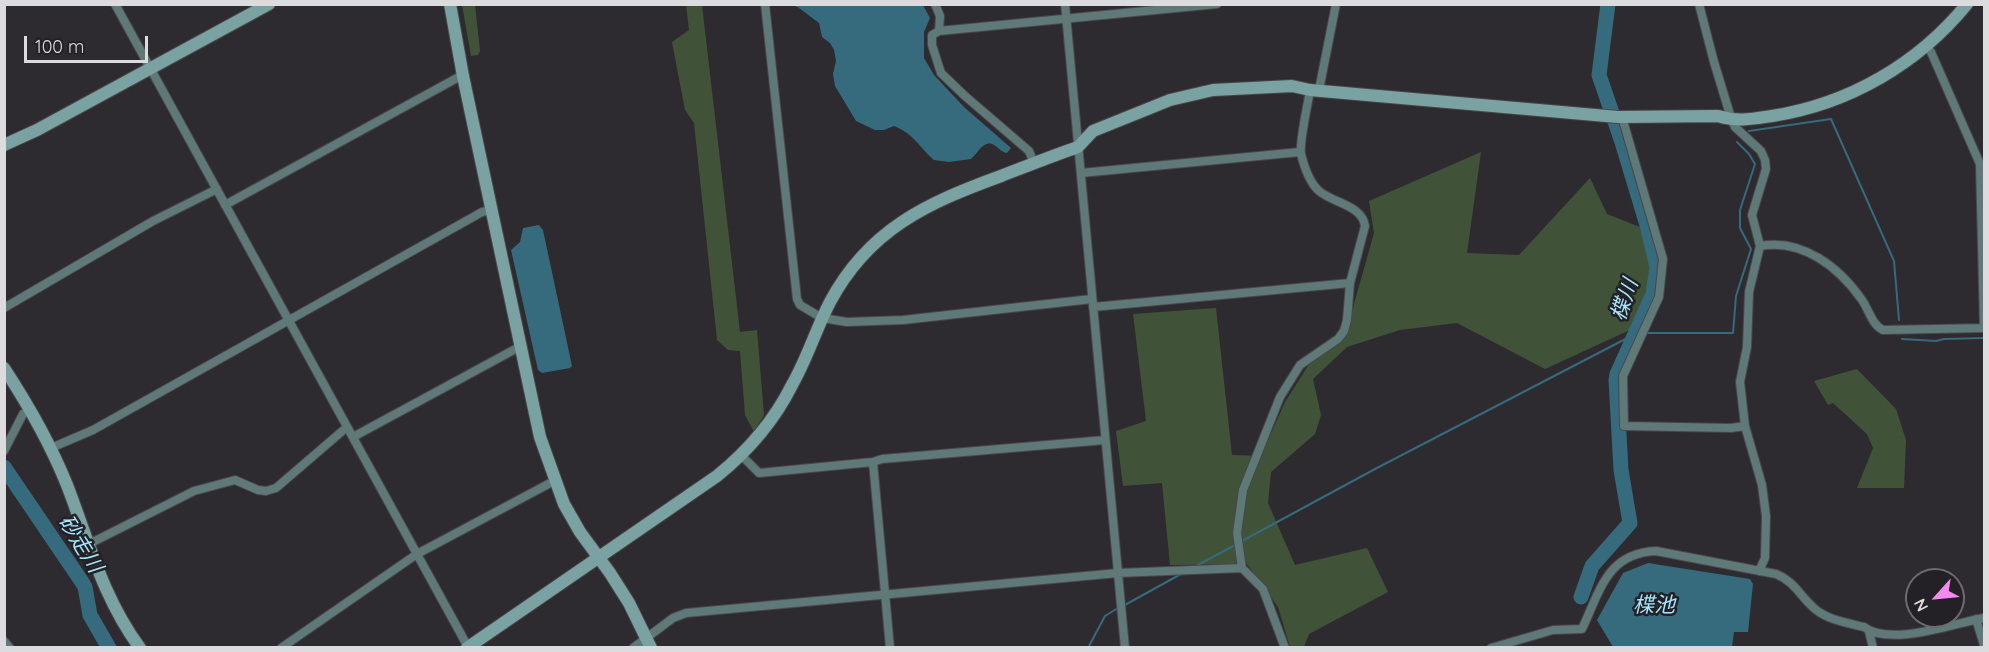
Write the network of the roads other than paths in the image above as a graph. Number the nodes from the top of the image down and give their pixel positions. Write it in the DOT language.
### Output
graph roads {
  1 [pos="115,4"];
  2 [pos="269,4"];
  3 [pos="450,4"];
  4 [pos="765,4"];
  5 [pos="935,4"];
  6 [pos="1065,4"];
  7 [pos="1217,4"];
  8 [pos="1336,4"];
  9 [pos="1699,4"];
  10 [pos="1967,4"];
  11 [pos="1066,19"];
  12 [pos="939,31"];
  13 [pos="1926,47"];
  14 [pos="151,69"];
  15 [pos="463,76"];
  16 [pos="1314,90"];
  17 [pos="1620,117"];
  18 [pos="1732,121"];
  19 [pos="4,145"];
  20 [pos="1078,147"];
  21 [pos="1300,152"];
  22 [pos="1034,163"];
  23 [pos="1081,173"];
  24 [pos="217,189"];
  25 [pos="225,204"];
  26 [pos="492,210"];
  27 [pos="1760,246"];
  28 [pos="1350,283"];
  29 [pos="1093,303"];
  30 [pos="4,308"];
  31 [pos="822,318"];
  32 [pos="288,321"];
  33 [pos="1984,328"];
  34 [pos="521,346"];
  35 [pos="4,368"];
  36 [pos="31,409"];
  37 [pos="1745,426"];
  38 [pos="347,427"];
  39 [pos="353,437"];
  40 [pos="1105,440"];
  41 [pos="51,448"];
  42 [pos="4,451"];
  43 [pos="741,455"];
  44 [pos="873,462"];
  45 [pos="554,481"];
  46 [pos="89,544"];
  47 [pos="417,554"];
  48 [pos="599,558"];
  49 [pos="1242,568"];
  50 [pos="1759,570"];
  51 [pos="1118,573"];
  52 [pos="885,594"];
  53 [pos="1980,619"];
  54 [pos="1869,631"];
  55 [pos="4,641"];
  56 [pos="649,643"];
  57 [pos="1984,645"];
  58 [pos="467,647"];
  59 [pos="10,648"];
  60 [pos="140,648"];
  61 [pos="281,648"];
  62 [pos="633,648"];
  63 [pos="890,648"];
  64 [pos="1125,648"];
  65 [pos="1285,648"];
  66 [pos="1491,648"];
  67 [pos="1873,648"];
  1 -- 14 [label="street"];
  2 -- 14 [label="street"];
  3 -- 15 [label="street"];
  4 -- 31 [label="street"];
  5 -- 12 [label="street"];
  6 -- 11 [label="street"];
  7 -- 11 [label="street"];
  8 -- 16 [label="street"];
  9 -- 18 [label="street"];
  10 -- 13 [label="street"];
  11 -- 12 [label="street"];
  11 -- 20 [label="street"];
  12 -- 22 [label="street"];
  13 -- 18 [label="street"];
  13 -- 33 [label="street"];
  14 -- 19 [label="street"];
  14 -- 24 [label="street"];
  15 -- 25 [label="street"];
  15 -- 26 [label="street"];
  16 -- 17 [label="street"];
  16 -- 20 [label="street"];
  16 -- 21 [label="street"];
  17 -- 18 [label="street"];
  17 -- 37 [label="street"];
  18 -- 27 [label="street"];
  20 -- 22 [label="street"];
  20 -- 23 [label="street"];
  21 -- 23 [label="street"];
  21 -- 28 [label="street"];
  22 -- 31 [label="street"];
  23 -- 29 [label="street"];
  24 -- 25 [label="street"];
  24 -- 30 [label="street"];
  25 -- 32 [label="street"];
  26 -- 32 [label="street"];
  26 -- 34 [label="street"];
  27 -- 33 [label="street"];
  27 -- 37 [label="street"];
  28 -- 29 [label="street"];
  28 -- 49 [label="street"];
  29 -- 31 [label="street"];
  29 -- 40 [label="street"];
  31 -- 43 [label="street"];
  32 -- 38 [label="street"];
  32 -- 41 [label="street"];
  34 -- 39 [label="street"];
  34 -- 45 [label="street"];
  35 -- 36 [label="street"];
  36 -- 41 [label="street"];
  36 -- 42 [label="street"];
  37 -- 50 [label="street"];
  38 -- 39 [label="street"];
  38 -- 46 [label="street"];
  39 -- 47 [label="street"];
  40 -- 44 [label="street"];
  40 -- 51 [label="street"];
  41 -- 46 [label="street"];
  43 -- 44 [label="street"];
  43 -- 48 [label="street"];
  44 -- 52 [label="street"];
  45 -- 47 [label="street"];
  45 -- 48 [label="street"];
  46 -- 60 [label="street"];
  47 -- 58 [label="street"];
  47 -- 61 [label="street"];
  48 -- 56 [label="street"];
  48 -- 58 [label="street"];
  49 -- 51 [label="street"];
  49 -- 65 [label="street"];
  50 -- 54 [label="street"];
  50 -- 66 [label="street"];
  51 -- 52 [label="street"];
  51 -- 64 [label="street"];
  52 -- 56 [label="street"];
  52 -- 63 [label="street"];
  53 -- 54 [label="street"];
  53 -- 57 [label="street"];
  54 -- 67 [label="street"];
  55 -- 59 [label="street"];
  56 -- 62 [label="street"];
}
